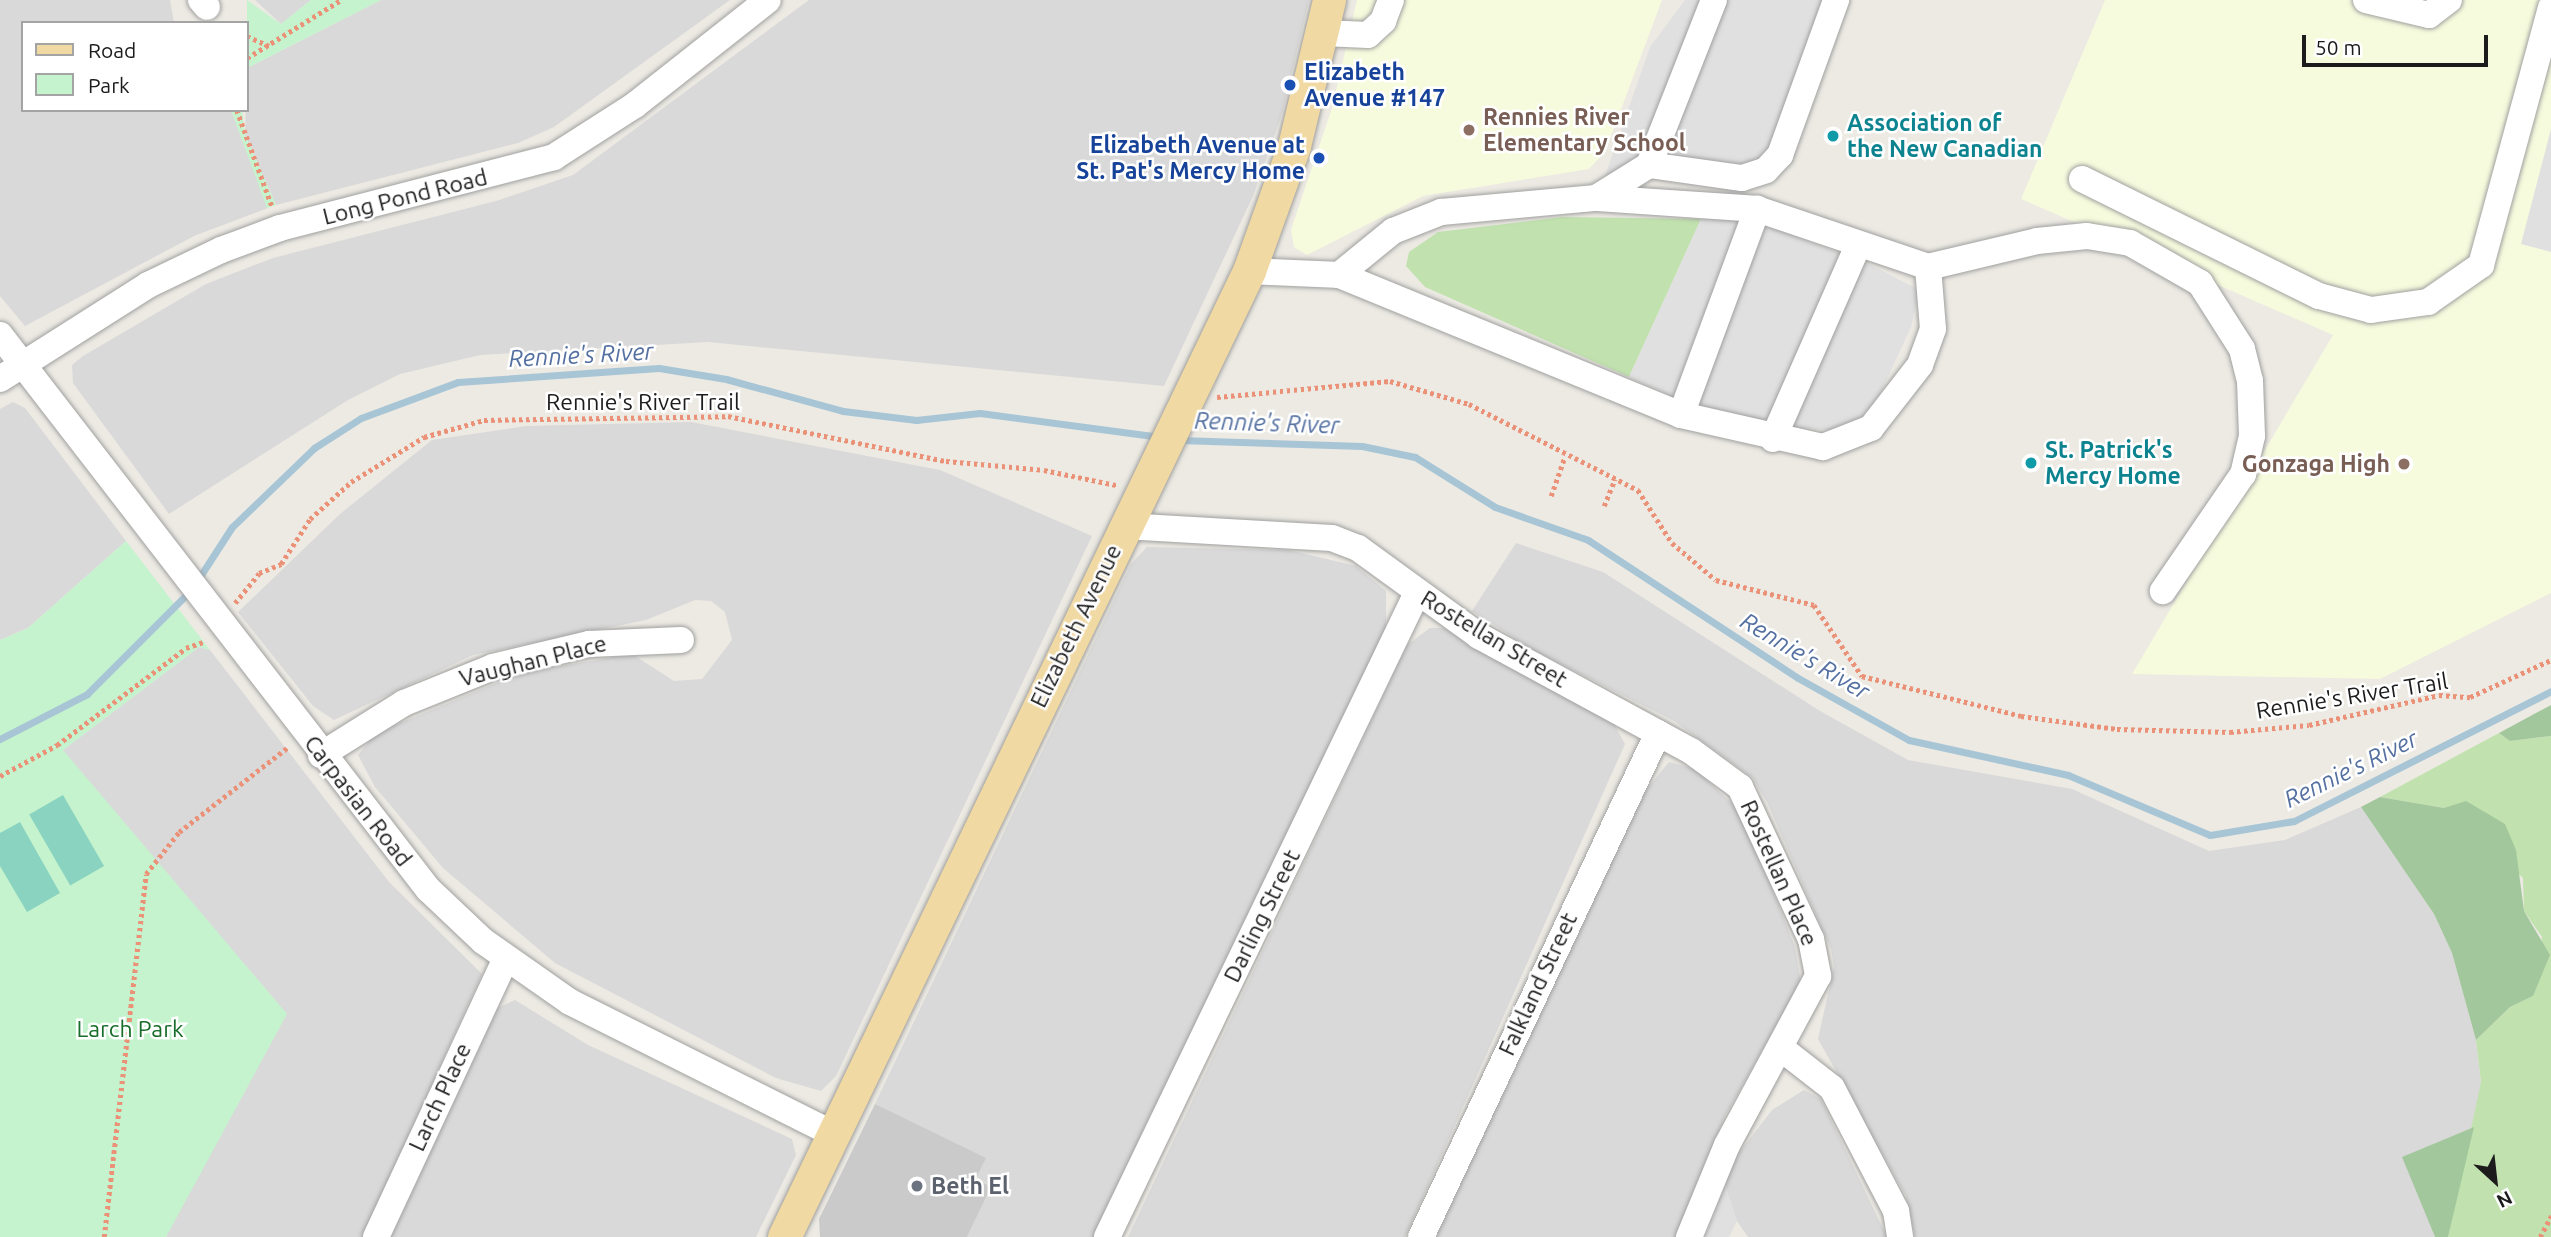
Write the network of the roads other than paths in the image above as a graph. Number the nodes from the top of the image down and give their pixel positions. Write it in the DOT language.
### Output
graph roads {
  1 [pos="768,0"];
  2 [pos="1329,0"];
  3 [pos="1391,0"];
  4 [pos="1714,0"];
  5 [pos="1836,0"];
  6 [pos="2366,0"];
  7 [pos="2449,0"];
  8 [pos="2551,7"];
  9 [pos="1323,33"];
  10 [pos="1649,165"];
  11 [pos="2082,179"];
  12 [pos="1596,198"];
  13 [pos="1757,209"];
  14 [pos="1858,245"];
  15 [pos="1928,267"];
  16 [pos="1249,271"];
  17 [pos="1339,275"];
  18 [pos="0,335"];
  19 [pos="23,364"];
  20 [pos="0,379"];
  21 [pos="1681,415"];
  22 [pos="1773,439"];
  23 [pos="1124,526"];
  24 [pos="2164,591"];
  25 [pos="1416,595"];
  26 [pos="681,640"];
  27 [pos="1658,733"];
  28 [pos="321,755"];
  29 [pos="506,958"];
  30 [pos="1782,1049"];
  31 [pos="832,1133"];
  32 [pos="376,1237"];
  33 [pos="784,1237"];
  34 [pos="1107,1237"];
  35 [pos="1421,1237"];
  36 [pos="1689,1237"];
  37 [pos="1900,1237"];
  1 -- 19 [label="street, Long Pond Road"];
  2 -- 9 [label="main road, Elizabeth Avenue"];
  3 -- 9 [label="street"];
  4 -- 10 [label="street"];
  5 -- 10 [label="street"];
  6 -- 7 [label="street"];
  8 -- 11 [label="street"];
  9 -- 16 [label="main road, Elizabeth Avenue"];
  10 -- 12 [label="street"];
  12 -- 13 [label="street"];
  12 -- 17 [label="street"];
  13 -- 14 [label="street"];
  13 -- 21 [label="street"];
  14 -- 15 [label="street"];
  14 -- 22 [label="street"];
  15 -- 22 [label="street"];
  15 -- 24 [label="street"];
  16 -- 17 [label="street"];
  16 -- 23 [label="main road, Elizabeth Avenue"];
  17 -- 21 [label="street"];
  18 -- 19 [label="street, Carpasian Road"];
  19 -- 20 [label="street, Long Pond Road"];
  19 -- 28 [label="street, Carpasian Road"];
  21 -- 22 [label="street"];
  23 -- 25 [label="street, Rostellan Street"];
  23 -- 31 [label="main road, Elizabeth Avenue"];
  25 -- 27 [label="street, Rostellan Street"];
  25 -- 34 [label="street, Darling Street"];
  26 -- 28 [label="street, Vaughan Place"];
  27 -- 30 [label="street, Rostellan Place"];
  27 -- 35 [label="street, Falkland Street"];
  28 -- 29 [label="street, Carpasian Road"];
  29 -- 31 [label="street, Carpasian Road"];
  29 -- 32 [label="street, Larch Place"];
  30 -- 36 [label="street, Rostellan Place"];
  30 -- 37 [label="street"];
  31 -- 33 [label="main road, Elizabeth Avenue"];
}
